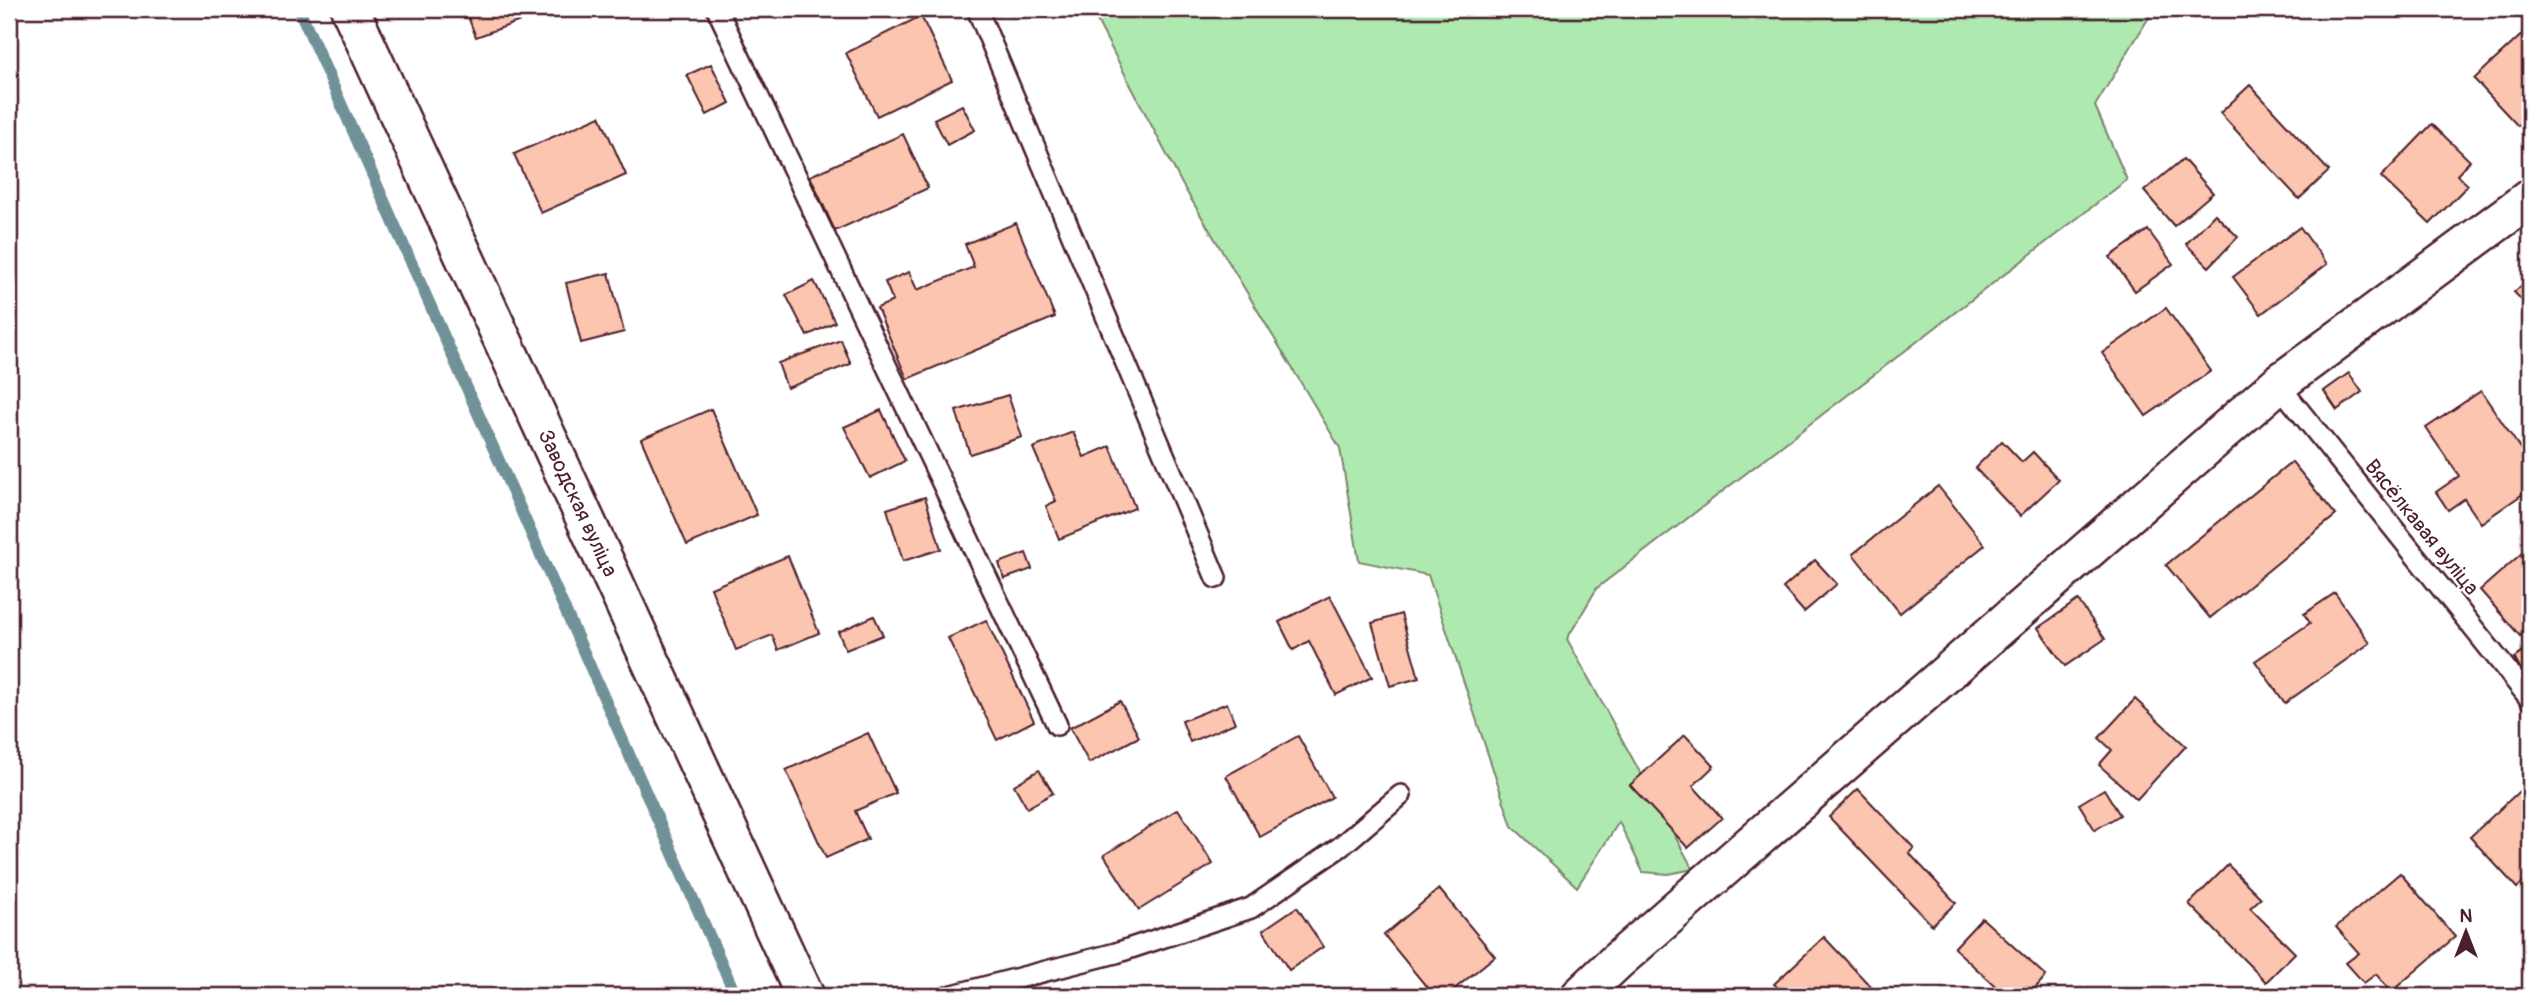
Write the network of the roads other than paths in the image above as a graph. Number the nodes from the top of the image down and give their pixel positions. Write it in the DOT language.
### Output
graph roads {
  1 [pos="350,9"];
  2 [pos="717,9"];
  3 [pos="977,9"];
  4 [pos="2530,198"];
  5 [pos="2278,384"];
  6 [pos="1216,578"];
  7 [pos="2530,699"];
  8 [pos="1057,725"];
  9 [pos="1401,795"];
  10 [pos="805,996"];
  11 [pos="949,996"];
  12 [pos="1580,996"];
  1 -- 10 [label="street, Заводская вуліца"];
  2 -- 8 [label="lane"];
  3 -- 6 [label="lane"];
  4 -- 5 [label="street"];
  5 -- 7 [label="lane, Вясёлкавая вуліца"];
  5 -- 12 [label="street"];
  9 -- 11 [label="lane"];
}
